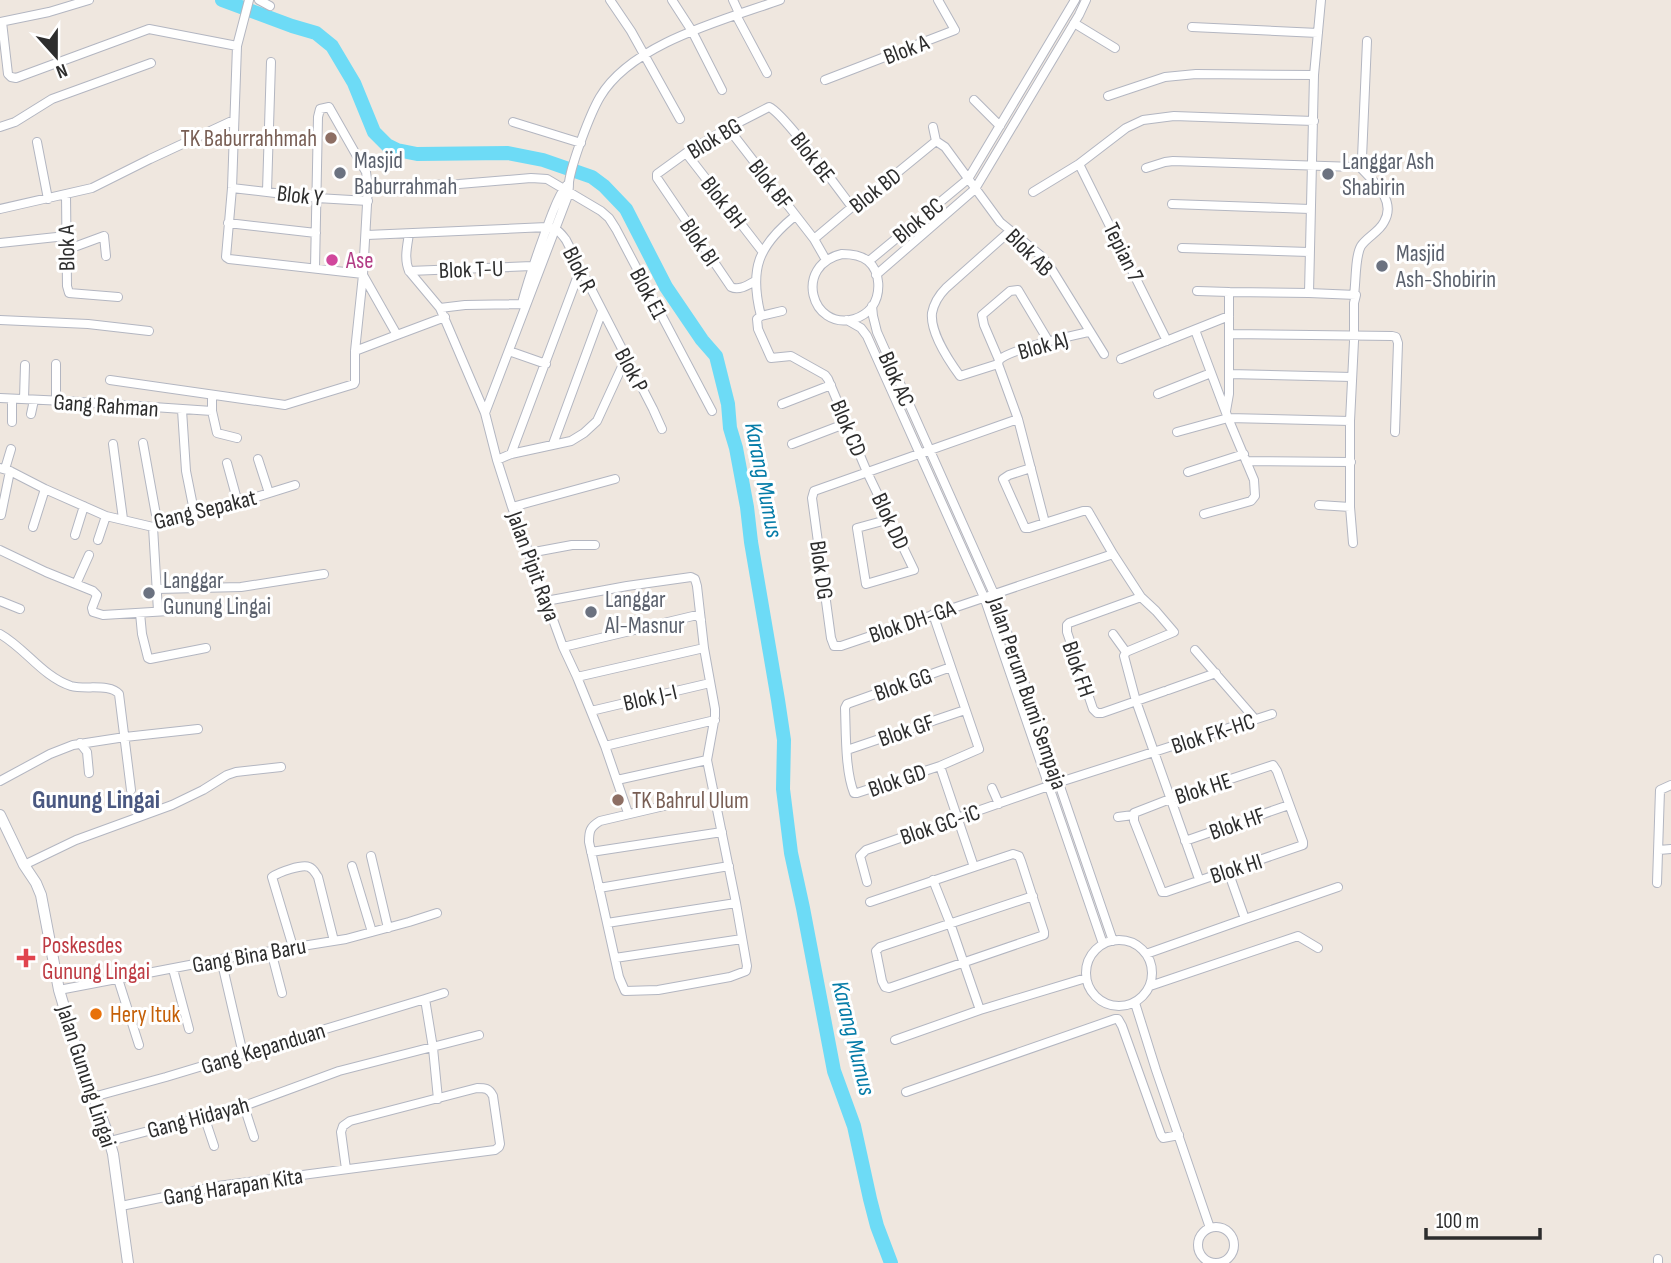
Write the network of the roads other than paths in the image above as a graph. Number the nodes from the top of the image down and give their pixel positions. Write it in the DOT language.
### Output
graph roads {
  1 [pos="89,0"];
  2 [pos="249,0"];
  3 [pos="259,0"];
  4 [pos="672,0"];
  5 [pos="733,0"];
  6 [pos="780,0"];
  7 [pos="938,0"];
  8 [pos="1075,0"];
  9 [pos="1086,0"];
  10 [pos="1321,0"];
  11 [pos="612,1"];
  12 [pos="767,2"];
  13 [pos="270,6"];
  14 [pos="737,14"];
  15 [pos="1,22"];
  16 [pos="1074,23"];
  17 [pos="1192,27"];
  18 [pos="692,31"];
  19 [pos="1318,33"];
  20 [pos="1367,41"];
  21 [pos="237,46"];
  22 [pos="1115,48"];
  23 [pos="644,55"];
  24 [pos="271,62"];
  25 [pos="151,64"];
  26 [pos="767,73"];
  27 [pos="1314,75"];
  28 [pos="825,80"];
  29 [pos="722,90"];
  30 [pos="1108,96"];
  31 [pos="974,100"];
  32 [pos="773,107"];
  33 [pos="680,119"];
  34 [pos="234,120"];
  35 [pos="1314,121"];
  36 [pos="513,122"];
  37 [pos="1000,125"];
  38 [pos="0,127"];
  39 [pos="933,127"];
  40 [pos="728,128"];
  41 [pos="936,141"];
  42 [pos="37,142"];
  43 [pos="580,146"];
  44 [pos="686,153"];
  45 [pos="1079,164"];
  46 [pos="1312,165"];
  47 [pos="1359,166"];
  48 [pos="1146,167"];
  49 [pos="657,174"];
  50 [pos="968,179"];
  51 [pos="568,185"];
  52 [pos="368,187"];
  53 [pos="232,188"];
  54 [pos="975,189"];
  55 [pos="267,191"];
  56 [pos="1033,192"];
  57 [pos="66,195"];
  58 [pos="317,198"];
  59 [pos="48,199"];
  60 [pos="368,201"];
  61 [pos="1172,204"];
  62 [pos="852,207"];
  63 [pos="0,209"];
  64 [pos="1310,209"];
  65 [pos="795,216"];
  66 [pos="228,223"];
  67 [pos="552,227"];
  68 [pos="1010,231"];
  69 [pos="316,233"];
  70 [pos="410,234"];
  71 [pos="367,235"];
  72 [pos="66,236"];
  73 [pos="814,239"];
  74 [pos="0,243"];
  75 [pos="1182,248"];
  76 [pos="66,250"];
  77 [pos="762,251"];
  78 [pos="1309,252"];
  79 [pos="106,256"];
  80 [pos="826,260"];
  81 [pos="869,261"];
  82 [pos="532,266"];
  83 [pos="315,268"];
  84 [pos="409,271"];
  85 [pos="580,271"];
  86 [pos="363,275"];
  87 [pos="876,275"];
  88 [pos="755,281"];
  89 [pos="1197,291"];
  90 [pos="1229,292"];
  91 [pos="1309,293"];
  92 [pos="1354,295"];
  93 [pos="118,297"];
  94 [pos="524,306"];
  95 [pos="873,306"];
  96 [pos="440,308"];
  97 [pos="602,311"];
  98 [pos="782,311"];
  99 [pos="761,316"];
  100 [pos="1229,316"];
  101 [pos="444,317"];
  102 [pos="0,320"];
  103 [pos="848,320"];
  104 [pos="1195,330"];
  105 [pos="149,331"];
  106 [pos="1090,332"];
  107 [pos="1230,334"];
  108 [pos="397,335"];
  109 [pos="1354,336"];
  110 [pos="1167,341"];
  111 [pos="1049,342"];
  112 [pos="355,351"];
  113 [pos="509,351"];
  114 [pos="1104,354"];
  115 [pos="626,358"];
  116 [pos="1121,359"];
  117 [pos="998,362"];
  118 [pos="56,364"];
  119 [pos="546,364"];
  120 [pos="25,365"];
  121 [pos="1211,373"];
  122 [pos="1229,374"];
  123 [pos="1352,377"];
  124 [pos="110,380"];
  125 [pos="831,384"];
  126 [pos="1158,394"];
  127 [pos="212,396"];
  128 [pos="0,398"];
  129 [pos="12,399"];
  130 [pos="29,400"];
  131 [pos="56,401"];
  132 [pos="782,404"];
  133 [pos="182,410"];
  134 [pos="212,411"];
  135 [pos="712,411"];
  136 [pos="485,413"];
  137 [pos="31,414"];
  138 [pos="1227,415"];
  139 [pos="1018,419"];
  140 [pos="1350,421"];
  141 [pos="12,422"];
  142 [pos="847,423"];
  143 [pos="662,429"];
  144 [pos="1177,432"];
  145 [pos="1395,432"];
  146 [pos="237,438"];
  147 [pos="142,443"];
  148 [pos="113,444"];
  149 [pos="553,444"];
  150 [pos="792,444"];
  151 [pos="10,449"];
  152 [pos="929,450"];
  153 [pos="511,454"];
  154 [pos="919,454"];
  155 [pos="1245,458"];
  156 [pos="258,459"];
  157 [pos="497,460"];
  158 [pos="1350,462"];
  159 [pos="227,463"];
  160 [pos="1031,468"];
  161 [pos="5,469"];
  162 [pos="867,472"];
  163 [pos="1188,472"];
  164 [pos="615,480"];
  165 [pos="295,485"];
  166 [pos="45,489"];
  167 [pos="269,493"];
  168 [pos="238,503"];
  169 [pos="1319,505"];
  170 [pos="84,506"];
  171 [pos="512,507"];
  172 [pos="1350,507"];
  173 [pos="1204,514"];
  174 [pos="1,515"];
  175 [pos="106,516"];
  176 [pos="195,516"];
  177 [pos="123,519"];
  178 [pos="890,519"];
  179 [pos="1045,523"];
  180 [pos="156,526"];
  181 [pos="33,527"];
  182 [pos="75,535"];
  183 [pos="98,540"];
  184 [pos="1353,542"];
  185 [pos="594,545"];
  186 [pos="0,550"];
  187 [pos="529,553"];
  188 [pos="1113,554"];
  189 [pos="89,555"];
  190 [pos="324,574"];
  191 [pos="76,584"];
  192 [pos="156,589"];
  193 [pos="994,594"];
  194 [pos="984,597"];
  195 [pos="1141,597"];
  196 [pos="0,601"];
  197 [pos="546,601"];
  198 [pos="20,609"];
  199 [pos="185,610"];
  200 [pos="158,611"];
  201 [pos="140,613"];
  202 [pos="933,614"];
  203 [pos="701,620"];
  204 [pos="0,634"];
  205 [pos="1112,634"];
  206 [pos="841,646"];
  207 [pos="563,647"];
  208 [pos="206,648"];
  209 [pos="704,648"];
  210 [pos="1195,650"];
  211 [pos="1126,652"];
  212 [pos="951,667"];
  213 [pos="1216,673"];
  214 [pos="577,677"];
  215 [pos="710,683"];
  216 [pos="1136,701"];
  217 [pos="965,710"];
  218 [pos="591,711"];
  219 [pos="1272,714"];
  220 [pos="1255,719"];
  221 [pos="715,720"];
  222 [pos="198,729"];
  223 [pos="125,737"];
  224 [pos="80,743"];
  225 [pos="606,746"];
  226 [pos="847,750"];
  227 [pos="1153,751"];
  228 [pos="707,761"];
  229 [pos="940,766"];
  230 [pos="281,767"];
  231 [pos="89,773"];
  232 [pos="0,780"];
  233 [pos="617,780"];
  234 [pos="1060,782"];
  235 [pos="1671,785"];
  236 [pos="1049,787"];
  237 [pos="992,788"];
  238 [pos="131,790"];
  239 [pos="715,794"];
  240 [pos="1170,799"];
  241 [pos="999,804"];
  242 [pos="1289,805"];
  243 [pos="628,813"];
  244 [pos="1135,813"];
  245 [pos="0,815"];
  246 [pos="1118,817"];
  247 [pos="958,818"];
  248 [pos="722,832"];
  249 [pos="1185,841"];
  250 [pos="1671,849"];
  251 [pos="1659,850"];
  252 [pos="591,852"];
  253 [pos="372,856"];
  254 [pos="24,865"];
  255 [pos="352,866"];
  256 [pos="729,866"];
  257 [pos="974,867"];
  258 [pos="1228,871"];
  259 [pos="933,880"];
  260 [pos="1199,880"];
  261 [pos="867,882"];
  262 [pos="1657,883"];
  263 [pos="1338,887"];
  264 [pos="599,888"];
  265 [pos="1032,896"];
  266 [pos="870,902"];
  267 [pos="736,903"];
  268 [pos="437,912"];
  269 [pos="1245,919"];
  270 [pos="607,923"];
  271 [pos="950,923"];
  272 [pos="388,928"];
  273 [pos="372,932"];
  274 [pos="742,939"];
  275 [pos="334,941"];
  276 [pos="1113,941"];
  277 [pos="1103,944"];
  278 [pos="293,947"];
  279 [pos="1318,948"];
  280 [pos="271,951"];
  281 [pos="1146,954"];
  282 [pos="615,958"];
  283 [pos="221,959"];
  284 [pos="963,963"];
  285 [pos="173,969"];
  286 [pos="118,978"];
  287 [pos="1086,978"];
  288 [pos="1150,986"];
  289 [pos="59,990"];
  290 [pos="282,993"];
  291 [pos="444,993"];
  292 [pos="426,1003"];
  293 [pos="1135,1003"];
  294 [pos="979,1010"];
  295 [pos="189,1029"];
  296 [pos="479,1035"];
  297 [pos="895,1040"];
  298 [pos="139,1045"];
  299 [pos="433,1048"];
  300 [pos="243,1054"];
  301 [pos="906,1091"];
  302 [pos="93,1097"];
  303 [pos="438,1099"];
  304 [pos="244,1106"];
  305 [pos="204,1116"];
  306 [pos="1179,1135"];
  307 [pos="254,1137"];
  308 [pos="110,1141"];
  309 [pos="214,1146"];
  310 [pos="346,1169"];
  311 [pos="121,1206"];
  312 [pos="1210,1228"];
  313 [pos="128,1263"];
  1 -- 15 [label="street"];
  2 -- 21 [label="street"];
  3 -- 13 [label="street"];
  4 -- 18 [label="street"];
  5 -- 14 [label="street"];
  6 -- 12 [label="street"];
  7 -- 28 [label="street, Blok A"];
  8 -- 37 [label="street, Blok BC"];
  9 -- 16 [label="street"];
  10 -- 19 [label="street"];
  11 -- 23 [label="street"];
  12 -- 14 [label="street"];
  14 -- 18 [label="street"];
  14 -- 26 [label="street"];
  15 -- 21 [label="street"];
  16 -- 22 [label="street"];
  16 -- 54 [label="street"];
  17 -- 19 [label="street"];
  18 -- 23 [label="street"];
  18 -- 29 [label="street"];
  19 -- 27 [label="street"];
  20 -- 47 [label="street"];
  21 -- 34 [label="street"];
  23 -- 33 [label="street"];
  23 -- 43 [label="street"];
  24 -- 55 [label="street"];
  25 -- 38 [label="street"];
  27 -- 30 [label="street"];
  27 -- 35 [label="street"];
  31 -- 37 [label="street"];
  32 -- 40 [label="street, Blok BG"];
  32 -- 62 [label="street, Blok BE"];
  34 -- 53 [label="street"];
  34 -- 57 [label="street"];
  35 -- 45 [label="street"];
  35 -- 46 [label="street"];
  36 -- 43 [label="street"];
  37 -- 50 [label="street, Blok BC"];
  39 -- 41 [label="street"];
  40 -- 44 [label="street, Blok BG"];
  40 -- 65 [label="street, Blok BF"];
  41 -- 50 [label="street, Blok AB"];
  41 -- 62 [label="street, Blok BD"];
  42 -- 59 [label="street"];
  43 -- 51 [label="street"];
  44 -- 49 [label="street, Blok BG"];
  44 -- 77 [label="street, Blok BH"];
  45 -- 56 [label="street"];
  45 -- 110 [label="street, Tepian 7"];
  46 -- 47 [label="street"];
  46 -- 48 [label="street"];
  46 -- 64 [label="street"];
  47 -- 92 [label="street"];
  49 -- 88 [label="street, Blok BI"];
  50 -- 54 [label="street, Blok AB"];
  50 -- 81 [label="street, Blok BC"];
  51 -- 52 [label="street, Blok E1"];
  51 -- 67 [label="street"];
  51 -- 135 [label="street, Blok E1"];
  52 -- 58 [label="street"];
  52 -- 60 [label="street"];
  53 -- 55 [label="street, Blok Y"];
  53 -- 66 [label="street"];
  54 -- 68 [label="street, Blok AB"];
  54 -- 87 [label="street"];
  55 -- 58 [label="street, Blok Y"];
  57 -- 59 [label="street"];
  57 -- 72 [label="street, Blok A"];
  58 -- 60 [label="street, Blok Y"];
  58 -- 69 [label="street"];
  59 -- 63 [label="street"];
  60 -- 71 [label="street"];
  61 -- 64 [label="street"];
  62 -- 73 [label="street, Blok BD"];
  64 -- 78 [label="street"];
  65 -- 73 [label="street, Blok BF"];
  65 -- 77 [label="street"];
  66 -- 69 [label="street"];
  66 -- 83 [label="street"];
  67 -- 70 [label="street"];
  67 -- 82 [label="street"];
  67 -- 85 [label="street, Blok R"];
  67 -- 94 [label="street"];
  68 -- 106 [label="street, Blok AB"];
  68 -- 117 [label="street, Blok AJ"];
  69 -- 83 [label="street"];
  70 -- 71 [label="street"];
  70 -- 84 [label="street"];
  71 -- 86 [label="street"];
  72 -- 74 [label="street"];
  72 -- 76 [label="street, Blok A"];
  73 -- 80 [label="street, Blok BF"];
  75 -- 78 [label="street"];
  76 -- 79 [label="street"];
  76 -- 93 [label="street, Blok A"];
  77 -- 88 [label="street"];
  78 -- 91 [label="street"];
  80 -- 81 [label="street"];
  80 -- 103 [label="street"];
  81 -- 87 [label="street"];
  82 -- 84 [label="street, Blok T-U"];
  82 -- 94 [label="street"];
  83 -- 86 [label="street"];
  84 -- 96 [label="street, Jalan Pipit Raya"];
  85 -- 97 [label="street, Blok R"];
  85 -- 119 [label="street"];
  86 -- 108 [label="street"];
  86 -- 112 [label="street"];
  87 -- 95 [label="street"];
  88 -- 99 [label="street"];
  89 -- 90 [label="street"];
  90 -- 91 [label="street"];
  90 -- 100 [label="street"];
  91 -- 92 [label="street"];
  92 -- 109 [label="street"];
  94 -- 96 [label="street"];
  94 -- 113 [label="street"];
  95 -- 103 [label="street"];
  95 -- 152 [label="street, Blok AC"];
  96 -- 101 [label="street, Jalan Pipit Raya"];
  97 -- 115 [label="street, Blok P"];
  97 -- 149 [label="street"];
  98 -- 99 [label="street"];
  99 -- 125 [label="street"];
  100 -- 104 [label="street"];
  100 -- 107 [label="street"];
  101 -- 108 [label="street"];
  101 -- 136 [label="street, Jalan Pipit Raya"];
  102 -- 105 [label="street"];
  103 -- 154 [label="street, Jalan Perum Bumi Sempaja"];
  104 -- 110 [label="street"];
  104 -- 121 [label="street"];
  106 -- 111 [label="street, Blok AJ"];
  106 -- 114 [label="street, Blok AB"];
  107 -- 109 [label="street"];
  107 -- 122 [label="street"];
  108 -- 112 [label="street"];
  109 -- 123 [label="street"];
  109 -- 145 [label="street"];
  110 -- 116 [label="street"];
  111 -- 117 [label="street, Blok AJ"];
  111 -- 117 [label="street"];
  112 -- 127 [label="street"];
  113 -- 119 [label="street"];
  113 -- 136 [label="street"];
  115 -- 143 [label="street, Blok P"];
  115 -- 149 [label="street"];
  117 -- 139 [label="street"];
  118 -- 131 [label="street"];
  119 -- 153 [label="street"];
  120 -- 130 [label="street"];
  121 -- 126 [label="street"];
  121 -- 138 [label="street"];
  122 -- 123 [label="street"];
  122 -- 138 [label="street"];
  123 -- 140 [label="street"];
  124 -- 127 [label="street"];
  125 -- 132 [label="street"];
  125 -- 142 [label="street, Blok CD"];
  127 -- 134 [label="street"];
  128 -- 129 [label="street, Gang Rahman"];
  129 -- 130 [label="street, Gang Rahman"];
  129 -- 141 [label="street"];
  130 -- 131 [label="street, Gang Rahman"];
  130 -- 137 [label="street"];
  131 -- 133 [label="street, Gang Rahman"];
  133 -- 134 [label="street, Gang Rahman"];
  133 -- 176 [label="street"];
  134 -- 146 [label="street"];
  136 -- 157 [label="street, Jalan Pipit Raya"];
  138 -- 140 [label="street"];
  138 -- 144 [label="street"];
  138 -- 155 [label="street"];
  139 -- 152 [label="street"];
  139 -- 160 [label="street"];
  140 -- 158 [label="street"];
  142 -- 150 [label="street"];
  142 -- 162 [label="street, Blok CD"];
  147 -- 180 [label="street"];
  148 -- 177 [label="street"];
  149 -- 153 [label="street"];
  151 -- 161 [label="street"];
  152 -- 154 [label="street"];
  152 -- 193 [label="street, Jalan Perum Bumi Sempaja"];
  153 -- 157 [label="street"];
  154 -- 162 [label="street"];
  154 -- 194 [label="street, Jalan Perum Bumi Sempaja"];
  155 -- 158 [label="street"];
  155 -- 163 [label="street"];
  155 -- 173 [label="street"];
  156 -- 167 [label="street"];
  157 -- 171 [label="street, Jalan Pipit Raya"];
  158 -- 172 [label="street"];
  159 -- 168 [label="street"];
  160 -- 179 [label="street"];
  160 -- 179 [label="street"];
  161 -- 166 [label="street, Gang Sepakat"];
  161 -- 174 [label="street"];
  162 -- 178 [label="street, Blok DD"];
  162 -- 206 [label="street, Blok DG"];
  164 -- 171 [label="street"];
  165 -- 167 [label="street, Gang Sepakat"];
  166 -- 170 [label="street, Gang Sepakat"];
  166 -- 181 [label="street"];
  167 -- 168 [label="street, Gang Sepakat"];
  168 -- 176 [label="street, Gang Sepakat"];
  169 -- 172 [label="street"];
  170 -- 175 [label="street, Gang Sepakat"];
  170 -- 182 [label="street"];
  171 -- 187 [label="street, Jalan Pipit Raya"];
  172 -- 184 [label="street"];
  175 -- 177 [label="street, Gang Sepakat"];
  175 -- 183 [label="street"];
  176 -- 180 [label="street, Gang Sepakat"];
  177 -- 180 [label="street, Gang Sepakat"];
  178 -- 178 [label="street, Blok DD"];
  179 -- 188 [label="street"];
  180 -- 192 [label="street"];
  185 -- 187 [label="street"];
  186 -- 191 [label="street"];
  187 -- 197 [label="street, Jalan Pipit Raya"];
  188 -- 193 [label="street, Blok DH-GA"];
  188 -- 195 [label="street"];
  189 -- 191 [label="street"];
  190 -- 192 [label="street"];
  191 -- 201 [label="street"];
  192 -- 200 [label="street"];
  193 -- 194 [label="street, Blok DH-GA"];
  193 -- 234 [label="street, Jalan Perum Bumi Sempaja"];
  194 -- 202 [label="street, Blok DH-GA"];
  194 -- 236 [label="street, Jalan Perum Bumi Sempaja"];
  195 -- 211 [label="street"];
  195 -- 216 [label="street, Blok FH"];
  196 -- 198 [label="street"];
  197 -- 203 [label="street"];
  197 -- 207 [label="street, Jalan Pipit Raya"];
  199 -- 200 [label="street"];
  200 -- 201 [label="street"];
  201 -- 208 [label="street"];
  202 -- 206 [label="street, Blok DH-GA"];
  202 -- 212 [label="street, Blok GG"];
  203 -- 207 [label="street"];
  203 -- 209 [label="street"];
  204 -- 223 [label="street"];
  205 -- 211 [label="street"];
  207 -- 214 [label="street, Jalan Pipit Raya"];
  209 -- 214 [label="street"];
  209 -- 215 [label="street"];
  210 -- 213 [label="street"];
  211 -- 216 [label="street"];
  212 -- 217 [label="street"];
  212 -- 226 [label="street, Blok GG"];
  213 -- 216 [label="street"];
  213 -- 220 [label="street"];
  214 -- 218 [label="street, Jalan Pipit Raya"];
  215 -- 218 [label="street, Blok J-I"];
  215 -- 221 [label="street"];
  216 -- 227 [label="street"];
  217 -- 226 [label="street, Blok GF"];
  217 -- 229 [label="street"];
  218 -- 225 [label="street, Jalan Pipit Raya"];
  219 -- 220 [label="street, Blok FK-HC"];
  220 -- 227 [label="street, Blok FK-HC"];
  221 -- 225 [label="street"];
  221 -- 228 [label="street"];
  222 -- 223 [label="street"];
  223 -- 224 [label="street"];
  223 -- 238 [label="street"];
  224 -- 231 [label="street"];
  224 -- 232 [label="street"];
  225 -- 233 [label="street, Jalan Pipit Raya"];
  226 -- 229 [label="street, Blok GD"];
  227 -- 234 [label="street, Blok FK-HC"];
  227 -- 240 [label="street"];
  228 -- 233 [label="street"];
  228 -- 239 [label="street"];
  229 -- 247 [label="street"];
  230 -- 254 [label="street"];
  233 -- 243 [label="street, Jalan Pipit Raya"];
  234 -- 236 [label="street, Blok GC-iC"];
  234 -- 276 [label="street, Jalan Perum Bumi Sempaja"];
  235 -- 251 [label="street"];
  236 -- 241 [label="street, Blok GC-iC"];
  236 -- 277 [label="street, Jalan Perum Bumi Sempaja"];
  237 -- 241 [label="street"];
  239 -- 243 [label="street"];
  239 -- 248 [label="street"];
  240 -- 242 [label="street, Blok HE"];
  240 -- 244 [label="street, Blok HE"];
  240 -- 249 [label="street"];
  241 -- 247 [label="street, Blok GC-iC"];
  242 -- 249 [label="street, Blok HF"];
  242 -- 258 [label="street, Blok HI"];
  243 -- 252 [label="street"];
  244 -- 246 [label="street, Blok HE"];
  244 -- 260 [label="street, Blok HI"];
  245 -- 254 [label="street, Jalan Gunung Lingai"];
  247 -- 257 [label="street"];
  247 -- 261 [label="street, Blok GC-iC"];
  248 -- 252 [label="street"];
  248 -- 256 [label="street"];
  249 -- 260 [label="street"];
  250 -- 251 [label="street"];
  251 -- 262 [label="street"];
  252 -- 264 [label="street"];
  253 -- 272 [label="street"];
  254 -- 289 [label="street, Jalan Gunung Lingai"];
  255 -- 273 [label="street"];
  256 -- 264 [label="street"];
  256 -- 267 [label="street"];
  257 -- 259 [label="street"];
  257 -- 265 [label="street"];
  258 -- 260 [label="street, Blok HI"];
  258 -- 269 [label="street"];
  259 -- 266 [label="street"];
  259 -- 271 [label="street"];
  263 -- 269 [label="street"];
  264 -- 270 [label="street"];
  265 -- 271 [label="street"];
  265 -- 284 [label="street"];
  267 -- 270 [label="street"];
  267 -- 274 [label="street"];
  268 -- 272 [label="street, Gang Bina Baru"];
  269 -- 281 [label="street"];
  270 -- 282 [label="street"];
  271 -- 284 [label="street"];
  271 -- 284 [label="street"];
  272 -- 273 [label="street, Gang Bina Baru"];
  273 -- 275 [label="street, Gang Bina Baru"];
  274 -- 282 [label="street"];
  274 -- 282 [label="street"];
  275 -- 278 [label="street, Gang Bina Baru"];
  275 -- 278 [label="street"];
  276 -- 277 [label="street"];
  276 -- 281 [label="street"];
  277 -- 287 [label="street"];
  278 -- 280 [label="street, Gang Bina Baru"];
  279 -- 288 [label="street"];
  280 -- 283 [label="street, Gang Bina Baru"];
  280 -- 290 [label="street"];
  281 -- 288 [label="street"];
  283 -- 285 [label="street, Gang Bina Baru"];
  283 -- 300 [label="street"];
  284 -- 294 [label="street"];
  285 -- 286 [label="street, Gang Bina Baru"];
  285 -- 295 [label="street"];
  286 -- 289 [label="street, Gang Bina Baru"];
  286 -- 298 [label="street"];
  287 -- 293 [label="street"];
  287 -- 294 [label="street"];
  288 -- 293 [label="street"];
  289 -- 302 [label="street, Jalan Gunung Lingai"];
  291 -- 292 [label="street, Gang Kepanduan"];
  292 -- 299 [label="street"];
  292 -- 300 [label="street, Gang Kepanduan"];
  293 -- 306 [label="street"];
  294 -- 297 [label="street"];
  296 -- 299 [label="street, Gang Hidayah"];
  299 -- 303 [label="street"];
  299 -- 304 [label="street, Gang Hidayah"];
  300 -- 302 [label="street, Gang Kepanduan"];
  301 -- 306 [label="street"];
  302 -- 308 [label="street, Jalan Gunung Lingai"];
  303 -- 310 [label="street, Gang Harapan Kita"];
  303 -- 310 [label="street, Gang Harapan Kita"];
  304 -- 305 [label="street, Gang Hidayah"];
  304 -- 307 [label="street"];
  305 -- 308 [label="street, Gang Hidayah"];
  305 -- 309 [label="street"];
  306 -- 312 [label="street"];
  308 -- 311 [label="street, Jalan Gunung Lingai"];
  310 -- 311 [label="street, Gang Harapan Kita"];
  311 -- 313 [label="street, Jalan Gunung Lingai"];
  312 -- 312 [label="street"];
}
